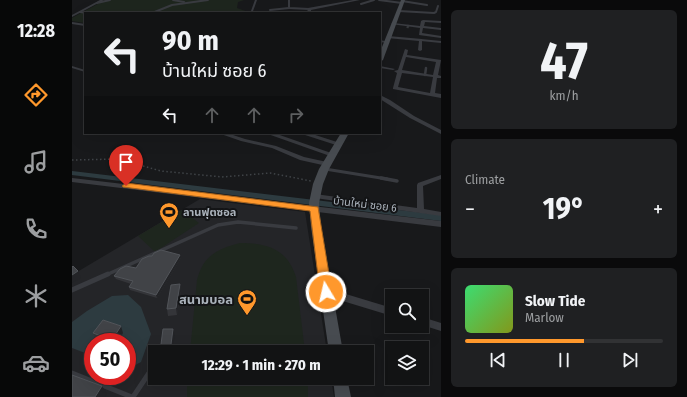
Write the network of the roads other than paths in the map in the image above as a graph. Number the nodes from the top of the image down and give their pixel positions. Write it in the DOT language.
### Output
graph roads {
  1 [pos="102,0"];
  2 [pos="110,0"];
  3 [pos="173,0"];
  4 [pos="208,0"];
  5 [pos="256,0"];
  6 [pos="289,0"];
  7 [pos="358,0"];
  8 [pos="374,0"];
  9 [pos="379,0"];
  10 [pos="92,1"];
  11 [pos="386,1"];
  12 [pos="402,1"];
  13 [pos="184,2"];
  14 [pos="97,3"];
  15 [pos="361,4"];
  16 [pos="383,4"];
  17 [pos="427,5"];
  18 [pos="438,6"];
  19 [pos="289,8"];
  20 [pos="270,10"];
  21 [pos="252,11"];
  22 [pos="309,11"];
  23 [pos="398,11"];
  24 [pos="80,12"];
  25 [pos="84,12"];
  26 [pos="153,12"];
  27 [pos="72,16"];
  28 [pos="441,22"];
  29 [pos="72,23"];
  30 [pos="393,24"];
  31 [pos="84,25"];
  32 [pos="421,28"];
  33 [pos="441,29"];
  34 [pos="387,37"];
  35 [pos="441,37"];
  36 [pos="381,40"];
  37 [pos="421,40"];
  38 [pos="441,42"];
  39 [pos="382,48"];
  40 [pos="420,50"];
  41 [pos="440,60"];
  42 [pos="72,66"];
  43 [pos="381,68"];
  44 [pos="426,68"];
  45 [pos="398,70"];
  46 [pos="84,71"];
  47 [pos="425,75"];
  48 [pos="438,77"];
  49 [pos="432,95"];
  50 [pos="441,96"];
  51 [pos="381,98"];
  52 [pos="441,132"];
  53 [pos="224,134"];
  54 [pos="271,134"];
  55 [pos="307,134"];
  56 [pos="344,134"];
  57 [pos="338,144"];
  58 [pos="332,155"];
  59 [pos="326,166"];
  60 [pos="441,177"];
  61 [pos="72,180"];
  62 [pos="397,181"];
  63 [pos="315,202"];
  64 [pos="421,212"];
  65 [pos="441,214"];
  66 [pos="441,224"];
  67 [pos="296,228"];
  68 [pos="72,290"];
  69 [pos="326,292"];
  70 [pos="385,310"];
  71 [pos="429,323"];
  72 [pos="441,327"];
  73 [pos="335,345"];
  74 [pos="72,373"];
  75 [pos="148,374"];
  76 [pos="341,385"];
  77 [pos="132,397"];
  78 [pos="343,397"];
  1 -- 10 [label="street"];
  1 -- 14 [label="street"];
  2 -- 14 [label="lane"];
  3 -- 13 [label="lane"];
  4 -- 13 [label="lane"];
  5 -- 21 [label="lane"];
  6 -- 19 [label="lane"];
  7 -- 22 [label="street"];
  8 -- 15 [label="lane"];
  9 -- 11 [label="lane"];
  11 -- 12 [label="lane"];
  11 -- 16 [label="lane"];
  12 -- 17 [label="lane"];
  12 -- 23 [label="main road"];
  13 -- 26 [label="lane"];
  14 -- 24 [label="street"];
  18 -- 23 [label="lane"];
  19 -- 20 [label="lane"];
  19 -- 22 [label="lane"];
  23 -- 30 [label="main road"];
  24 -- 25 [label="lane"];
  24 -- 27 [label="street"];
  28 -- 32 [label="street"];
  29 -- 31 [label="street"];
  30 -- 32 [label="street"];
  30 -- 34 [label="main road"];
  32 -- 33 [label="street"];
  32 -- 35 [label="street"];
  34 -- 36 [label="street"];
  34 -- 37 [label="street"];
  34 -- 39 [label="main road"];
  37 -- 38 [label="lane"];
  37 -- 40 [label="street"];
  41 -- 45 [label="street"];
  41 -- 48 [label="street"];
  42 -- 46 [label="street"];
  43 -- 45 [label="street"];
  44 -- 47 [label="lane"];
  45 -- 47 [label="street"];
  45 -- 49 [label="street"];
  47 -- 48 [label="street"];
  48 -- 49 [label="street"];
  49 -- 50 [label="street"];
  51 -- 52 [label="street"];
  53 -- 59 [label="street"];
  54 -- 58 [label="street"];
  55 -- 57 [label="lane"];
  56 -- 57 [label="main road"];
  57 -- 58 [label="main road"];
  58 -- 59 [label="main road"];
  59 -- 62 [label="lane"];
  59 -- 63 [label="main road"];
  60 -- 64 [label="street"];
  61 -- 63 [label="street, บ้านใหม่ ซอย 6"];
  63 -- 64 [label="street"];
  63 -- 66 [label="street, บ้านใหม่ ซอย 6"];
  63 -- 69 [label="main road"];
  64 -- 65 [label="street"];
  67 -- 68 [label="lane"];
  69 -- 70 [label="street"];
  69 -- 73 [label="main road"];
  71 -- 72 [label="street"];
  74 -- 77 [label="lane"];
  75 -- 77 [label="lane"];
  76 -- 78 [label="main road"];
}
